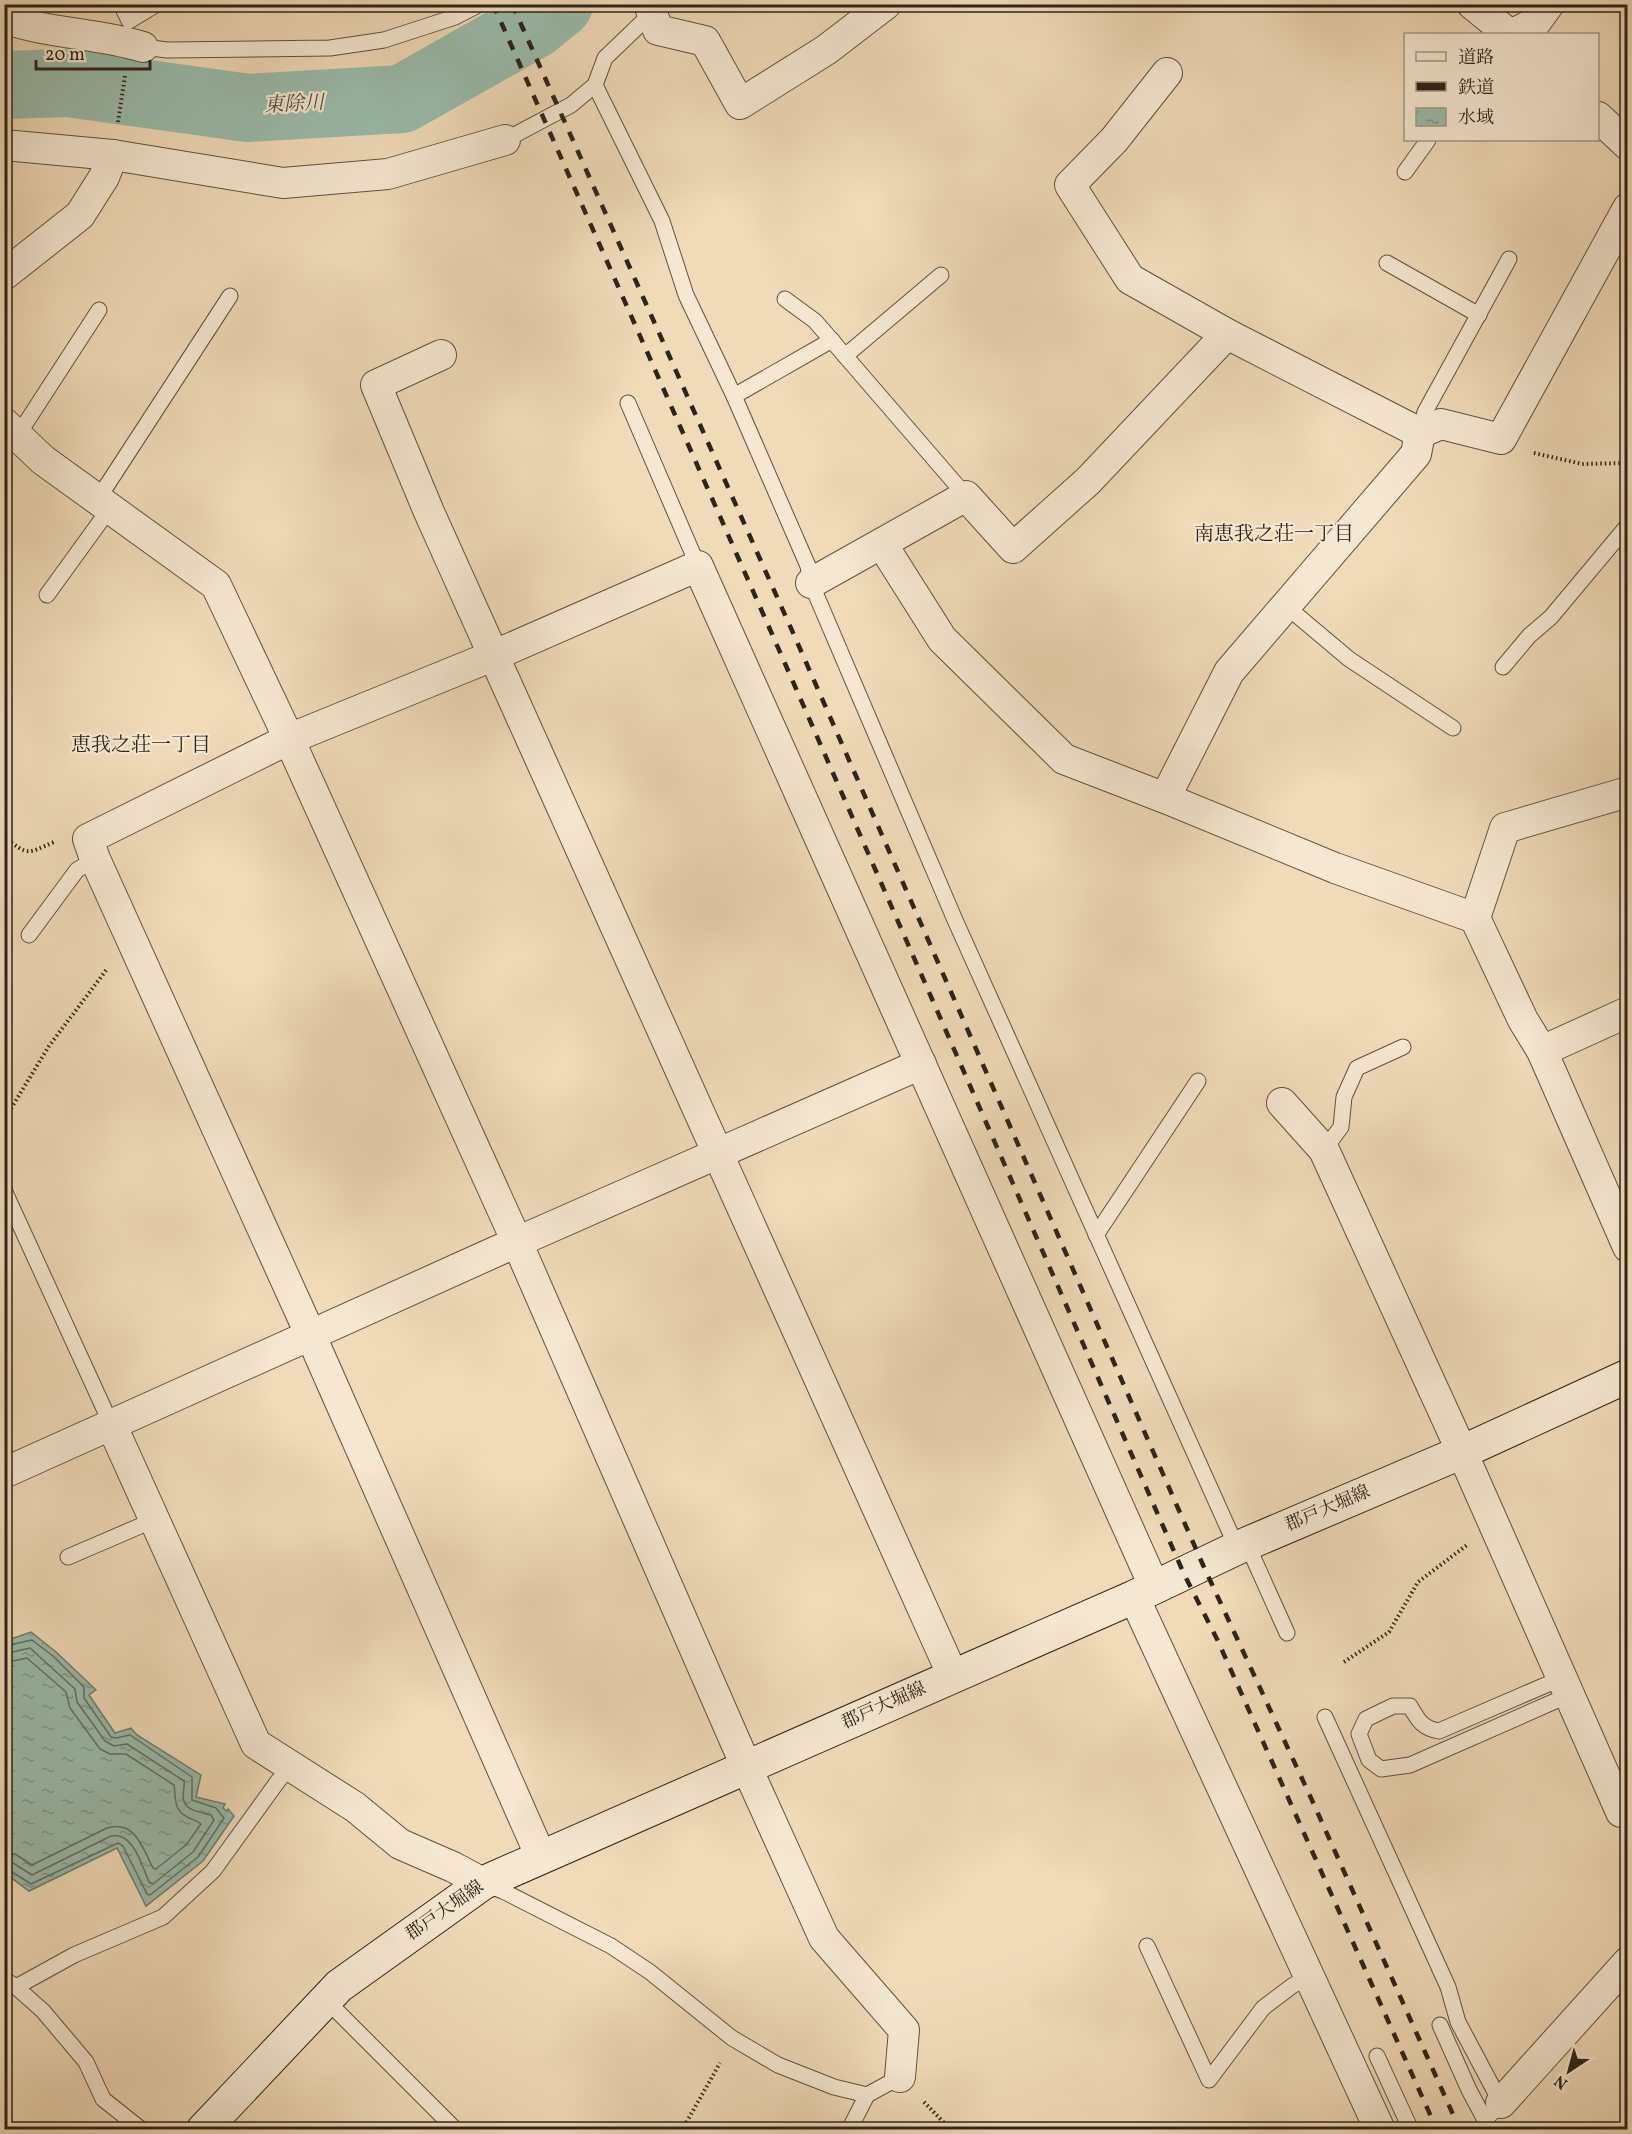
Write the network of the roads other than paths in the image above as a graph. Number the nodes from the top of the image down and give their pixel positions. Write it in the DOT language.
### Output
graph roads {
  1 [pos="121,4"];
  2 [pos="157,4"];
  3 [pos="480,4"];
  4 [pos="886,4"];
  5 [pos="1472,4"];
  6 [pos="1549,4"];
  7 [pos="653,8"];
  8 [pos="4,18"];
  9 [pos="1510,33"];
  10 [pos="1513,33"];
  11 [pos="134,37"];
  12 [pos="1167,73"];
  13 [pos="595,85"];
  14 [pos="1599,118"];
  15 [pos="506,140"];
  16 [pos="1427,141"];
  17 [pos="4,145"];
  18 [pos="1628,145"];
  19 [pos="113,156"];
  20 [pos="1405,172"];
  21 [pos="1628,208"];
  22 [pos="1509,259"];
  23 [pos="1387,263"];
  24 [pos="4,275"];
  25 [pos="941,275"];
  26 [pos="230,296"];
  27 [pos="785,298"];
  28 [pos="99,310"];
  29 [pos="1479,315"];
  30 [pos="1227,334"];
  31 [pos="832,340"];
  32 [pos="441,355"];
  33 [pos="845,356"];
  34 [pos="734,396"];
  35 [pos="628,403"];
  36 [pos="11,429"];
  37 [pos="1420,433"];
  38 [pos="966,496"];
  39 [pos="104,504"];
  40 [pos="1628,525"];
  41 [pos="882,544"];
  42 [pos="698,566"];
  43 [pos="811,584"];
  44 [pos="47,595"];
  45 [pos="1286,606"];
  46 [pos="495,656"];
  47 [pos="1503,667"];
  48 [pos="1453,728"];
  49 [pos="289,740"];
  50 [pos="1628,792"];
  51 [pos="1165,798"];
  52 [pos="91,849"];
  53 [pos="1475,918"];
  54 [pos="29,935"];
  55 [pos="1628,1012"];
  56 [pos="1403,1047"];
  57 [pos="1542,1051"];
  58 [pos="921,1064"];
  59 [pos="1198,1081"];
  60 [pos="1282,1103"];
  61 [pos="1324,1150"];
  62 [pos="718,1155"];
  63 [pos="4,1190"];
  64 [pos="1096,1235"];
  65 [pos="517,1242"];
  66 [pos="1628,1247"];
  67 [pos="311,1336"];
  68 [pos="1628,1376"];
  69 [pos="111,1424"];
  70 [pos="1462,1452"];
  71 [pos="4,1473"];
  72 [pos="154,1520"];
  73 [pos="1242,1546"];
  74 [pos="68,1557"];
  75 [pos="1144,1592"];
  76 [pos="1287,1634"];
  77 [pos="953,1676"];
  78 [pos="1566,1686"];
  79 [pos="1325,1717"];
  80 [pos="291,1766"];
  81 [pos="747,1766"];
  82 [pos="1622,1812"];
  83 [pos="541,1857"];
  84 [pos="483,1883"];
  85 [pos="1147,1946"];
  86 [pos="1628,1962"];
  87 [pos="1309,1976"];
  88 [pos="10,1983"];
  89 [pos="326,2000"];
  90 [pos="1440,2025"];
  91 [pos="1377,2056"];
  92 [pos="900,2078"];
  93 [pos="867,2095"];
  94 [pos="1492,2117"];
  95 [pos="142,2130"];
  96 [pos="203,2130"];
  97 [pos="456,2130"];
  98 [pos="849,2130"];
  99 [pos="1380,2130"];
  100 [pos="1411,2130"];
  1 -- 11 [label="lane"];
  2 -- 11 [label="lane"];
  3 -- 11 [label="lane"];
  4 -- 7 [label="street"];
  5 -- 9 [label="street"];
  6 -- 10 [label="street"];
  7 -- 13 [label="lane"];
  8 -- 11 [label="street"];
  12 -- 30 [label="street"];
  13 -- 15 [label="lane"];
  13 -- 34 [label="lane"];
  14 -- 18 [label="street"];
  15 -- 19 [label="street"];
  16 -- 20 [label="lane"];
  17 -- 19 [label="street"];
  19 -- 24 [label="street"];
  21 -- 37 [label="street"];
  22 -- 29 [label="lane"];
  23 -- 29 [label="lane"];
  25 -- 33 [label="lane"];
  26 -- 39 [label="lane"];
  27 -- 31 [label="lane"];
  28 -- 36 [label="lane"];
  29 -- 37 [label="lane"];
  30 -- 37 [label="street"];
  30 -- 38 [label="street"];
  31 -- 33 [label="lane"];
  31 -- 34 [label="lane"];
  32 -- 46 [label="street"];
  33 -- 38 [label="lane"];
  34 -- 43 [label="lane"];
  35 -- 42 [label="lane"];
  36 -- 39 [label="street"];
  37 -- 45 [label="street"];
  38 -- 41 [label="street"];
  39 -- 44 [label="lane"];
  39 -- 49 [label="street"];
  40 -- 47 [label="lane"];
  41 -- 43 [label="street"];
  41 -- 51 [label="street"];
  42 -- 46 [label="street"];
  42 -- 58 [label="street"];
  43 -- 64 [label="lane"];
  45 -- 48 [label="lane"];
  45 -- 51 [label="street"];
  46 -- 49 [label="street"];
  46 -- 62 [label="street"];
  49 -- 52 [label="street"];
  49 -- 65 [label="street"];
  50 -- 53 [label="street"];
  51 -- 53 [label="street"];
  52 -- 54 [label="lane"];
  52 -- 67 [label="street"];
  53 -- 57 [label="street"];
  55 -- 57 [label="street"];
  56 -- 61 [label="lane"];
  57 -- 66 [label="street"];
  58 -- 62 [label="street"];
  58 -- 75 [label="street"];
  59 -- 64 [label="lane"];
  60 -- 61 [label="street"];
  61 -- 70 [label="street"];
  62 -- 65 [label="street"];
  62 -- 77 [label="street"];
  63 -- 69 [label="lane"];
  64 -- 73 [label="lane"];
  65 -- 67 [label="street"];
  65 -- 81 [label="street"];
  67 -- 69 [label="street"];
  67 -- 83 [label="street"];
  68 -- 70 [label="main road, 郡戸大堀線"];
  69 -- 71 [label="street"];
  69 -- 72 [label="street"];
  70 -- 73 [label="main road, 郡戸大堀線"];
  70 -- 78 [label="street"];
  72 -- 74 [label="lane"];
  72 -- 80 [label="street"];
  73 -- 75 [label="main road, 郡戸大堀線"];
  73 -- 76 [label="lane"];
  75 -- 77 [label="main road, 郡戸大堀線"];
  75 -- 87 [label="street"];
  77 -- 81 [label="main road, 郡戸大堀線"];
  78 -- 78 [label="lane"];
  78 -- 82 [label="street"];
  79 -- 94 [label="lane"];
  80 -- 84 [label="street"];
  80 -- 88 [label="lane"];
  81 -- 83 [label="main road, 郡戸大堀線"];
  81 -- 92 [label="street"];
  83 -- 84 [label="main road, 郡戸大堀線"];
  84 -- 89 [label="main road, 郡戸大堀線"];
  84 -- 93 [label="lane"];
  85 -- 87 [label="lane"];
  86 -- 94 [label="street"];
  87 -- 99 [label="street"];
  88 -- 95 [label="lane"];
  89 -- 96 [label="main road, 郡戸大堀線"];
  89 -- 97 [label="lane"];
  90 -- 94 [label="lane"];
  91 -- 100 [label="lane"];
  92 -- 93 [label="lane"];
  93 -- 98 [label="lane"];
}
